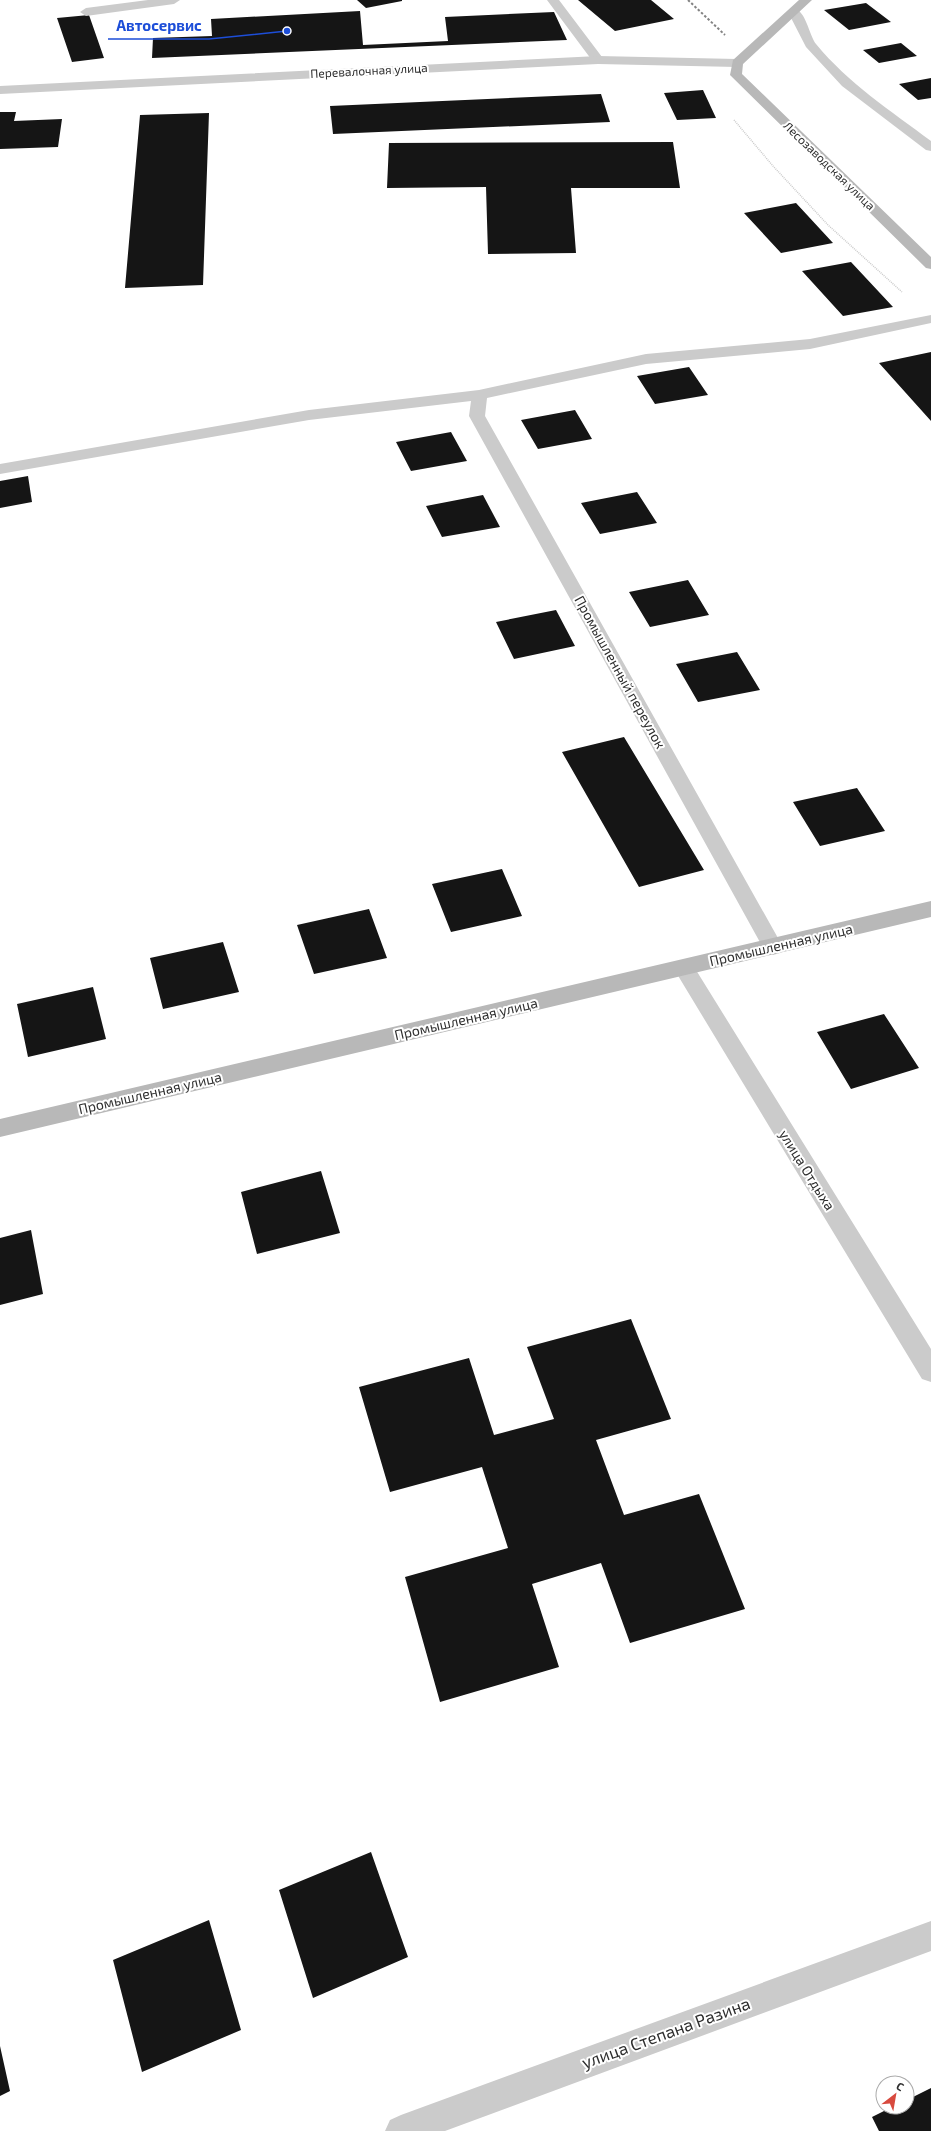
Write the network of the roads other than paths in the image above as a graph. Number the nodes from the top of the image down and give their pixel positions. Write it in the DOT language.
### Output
graph roads {
  1 [pos="80,0"];
  2 [pos="102,0"];
  3 [pos="174,0"];
  4 [pos="553,0"];
  5 [pos="806,0"];
  6 [pos="86,12"];
  7 [pos="794,12"];
  8 [pos="598,60"];
  9 [pos="737,63"];
  10 [pos="0,90"];
  11 [pos="929,142"];
  12 [pos="931,265"];
  13 [pos="931,319"];
  14 [pos="479,395"];
  15 [pos="0,469"];
  16 [pos="931,909"];
  17 [pos="773,947"];
  18 [pos="684,968"];
  19 [pos="0,1128"];
  20 [pos="931,1371"];
  21 [pos="931,1936"];
  22 [pos="401,2131"];
  1 -- 6 [label="street"];
  2 -- 6 [label="street"];
  3 -- 6 [label="street"];
  4 -- 8 [label="street"];
  5 -- 7 [label="street"];
  7 -- 9 [label="street"];
  7 -- 11 [label="street"];
  8 -- 9 [label="street, Перевалочная улица"];
  8 -- 10 [label="street, Перевалочная улица"];
  9 -- 12 [label="street, Лесозаводская улица"];
  13 -- 14 [label="street"];
  14 -- 15 [label="street"];
  14 -- 17 [label="street, Промышленный переулок"];
  16 -- 17 [label="street, Промышленная улица"];
  17 -- 18 [label="street, Промышленная улица"];
  18 -- 19 [label="street, Промышленная улица"];
  18 -- 20 [label="street, улица Отдыха"];
  21 -- 22 [label="street, улица Степана Разина"];
}
